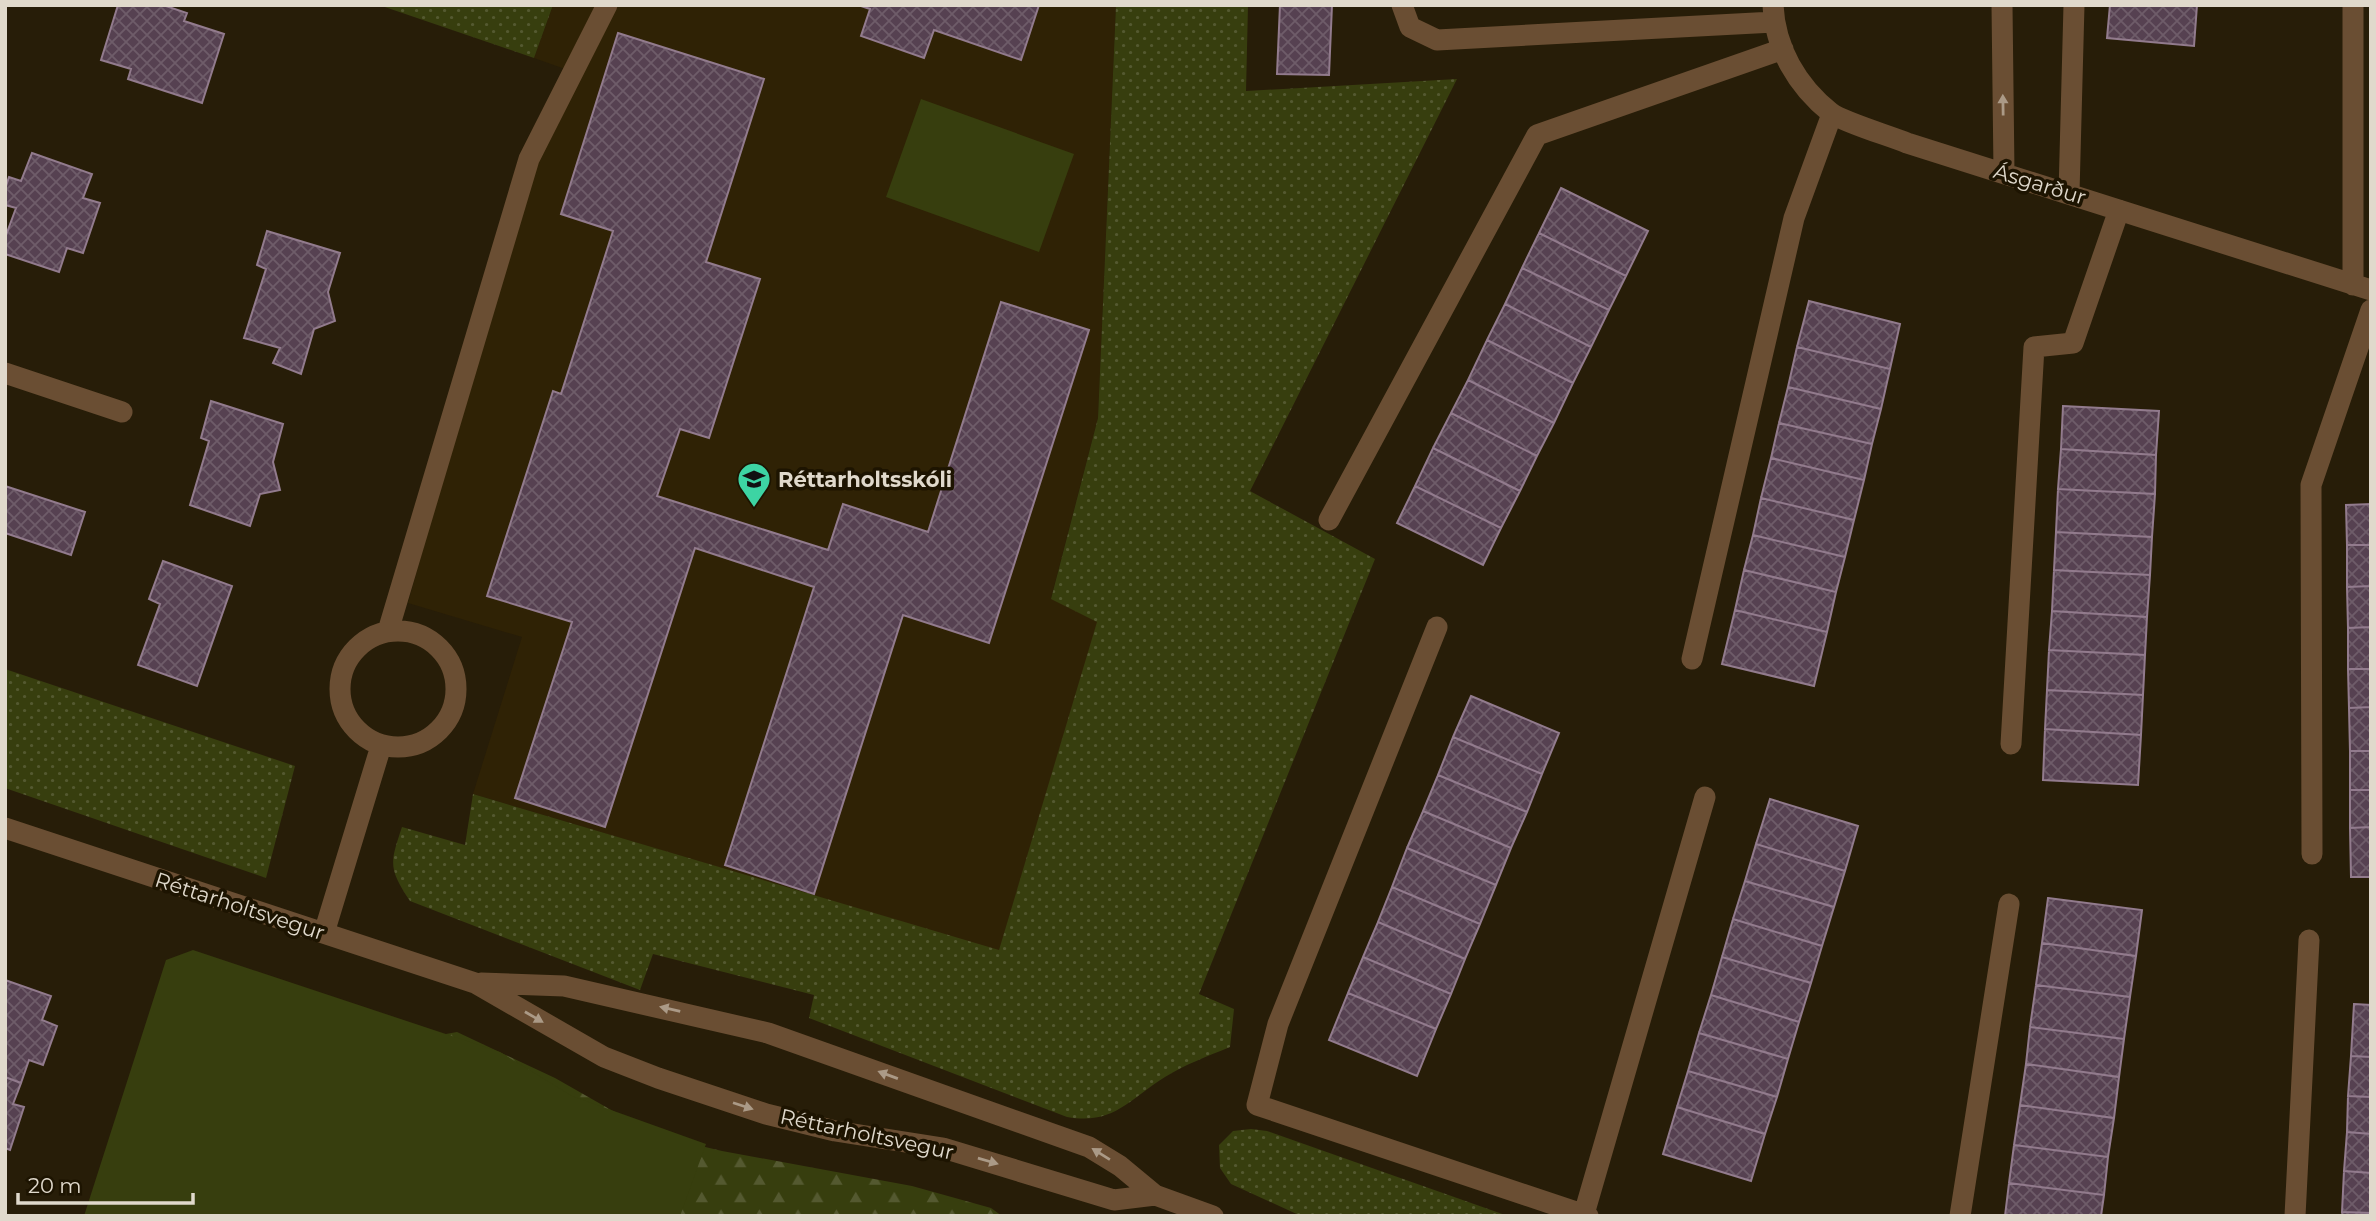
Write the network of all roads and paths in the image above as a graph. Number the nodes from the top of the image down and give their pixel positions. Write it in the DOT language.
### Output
graph roads {
  1 [pos="607,5"];
  2 [pos="1402,5"];
  3 [pos="2002,5"];
  4 [pos="2074,5"];
  5 [pos="2353,5"];
  6 [pos="1774,14"];
  7 [pos="1783,49"];
  8 [pos="1832,114"];
  9 [pos="2004,173"];
  10 [pos="2069,193"];
  11 [pos="2119,210"];
  12 [pos="2362,288"];
  13 [pos="2371,310"];
  14 [pos="5,373"];
  15 [pos="122,412"];
  16 [pos="1329,520"];
  17 [pos="1437,627"];
  18 [pos="388,631"];
  19 [pos="1692,659"];
  20 [pos="2011,744"];
  21 [pos="381,746"];
  22 [pos="1705,797"];
  23 [pos="5,828"];
  24 [pos="2312,854"];
  25 [pos="2009,904"];
  26 [pos="324,933"];
  27 [pos="2309,940"];
  28 [pos="475,983"];
  29 [pos="1155,1195"];
  30 [pos="1182,1210"];
  31 [pos="1586,1215"];
  32 [pos="1213,1216"];
  33 [pos="1960,1216"];
  34 [pos="2295,1216"];
  1 -- 18 [label="street"];
  2 -- 6 [label="street"];
  9 -- 3 [label="street, one-way"];
  4 -- 10 [label="street"];
  5 -- 12 [label="street"];
  6 -- 7 [label="street, Ásgarður"];
  7 -- 8 [label="street, Ásgarður"];
  7 -- 16 [label="street"];
  8 -- 9 [label="street, Ásgarður"];
  8 -- 19 [label="street"];
  9 -- 10 [label="street, Ásgarður"];
  10 -- 11 [label="street, Ásgarður"];
  11 -- 12 [label="street, Ásgarður"];
  11 -- 20 [label="street"];
  13 -- 24 [label="street"];
  14 -- 15 [label="street"];
  17 -- 31 [label="street"];
  18 -- 21 [label="street"];
  18 -- 21 [label="street"];
  21 -- 26 [label="street"];
  22 -- 31 [label="street"];
  23 -- 26 [label="street, Réttarholtsvegur"];
  25 -- 33 [label="street"];
  26 -- 28 [label="street, Réttarholtsvegur"];
  27 -- 34 [label="street"];
  29 -- 28 [label="street, Réttarholtsvegur, one-way"];
  28 -- 29 [label="street, Réttarholtsvegur, one-way"];
  29 -- 30 [label="street, Réttarholtsvegur"];
  30 -- 32 [label="street, Réttarholtsvegur"];
}
